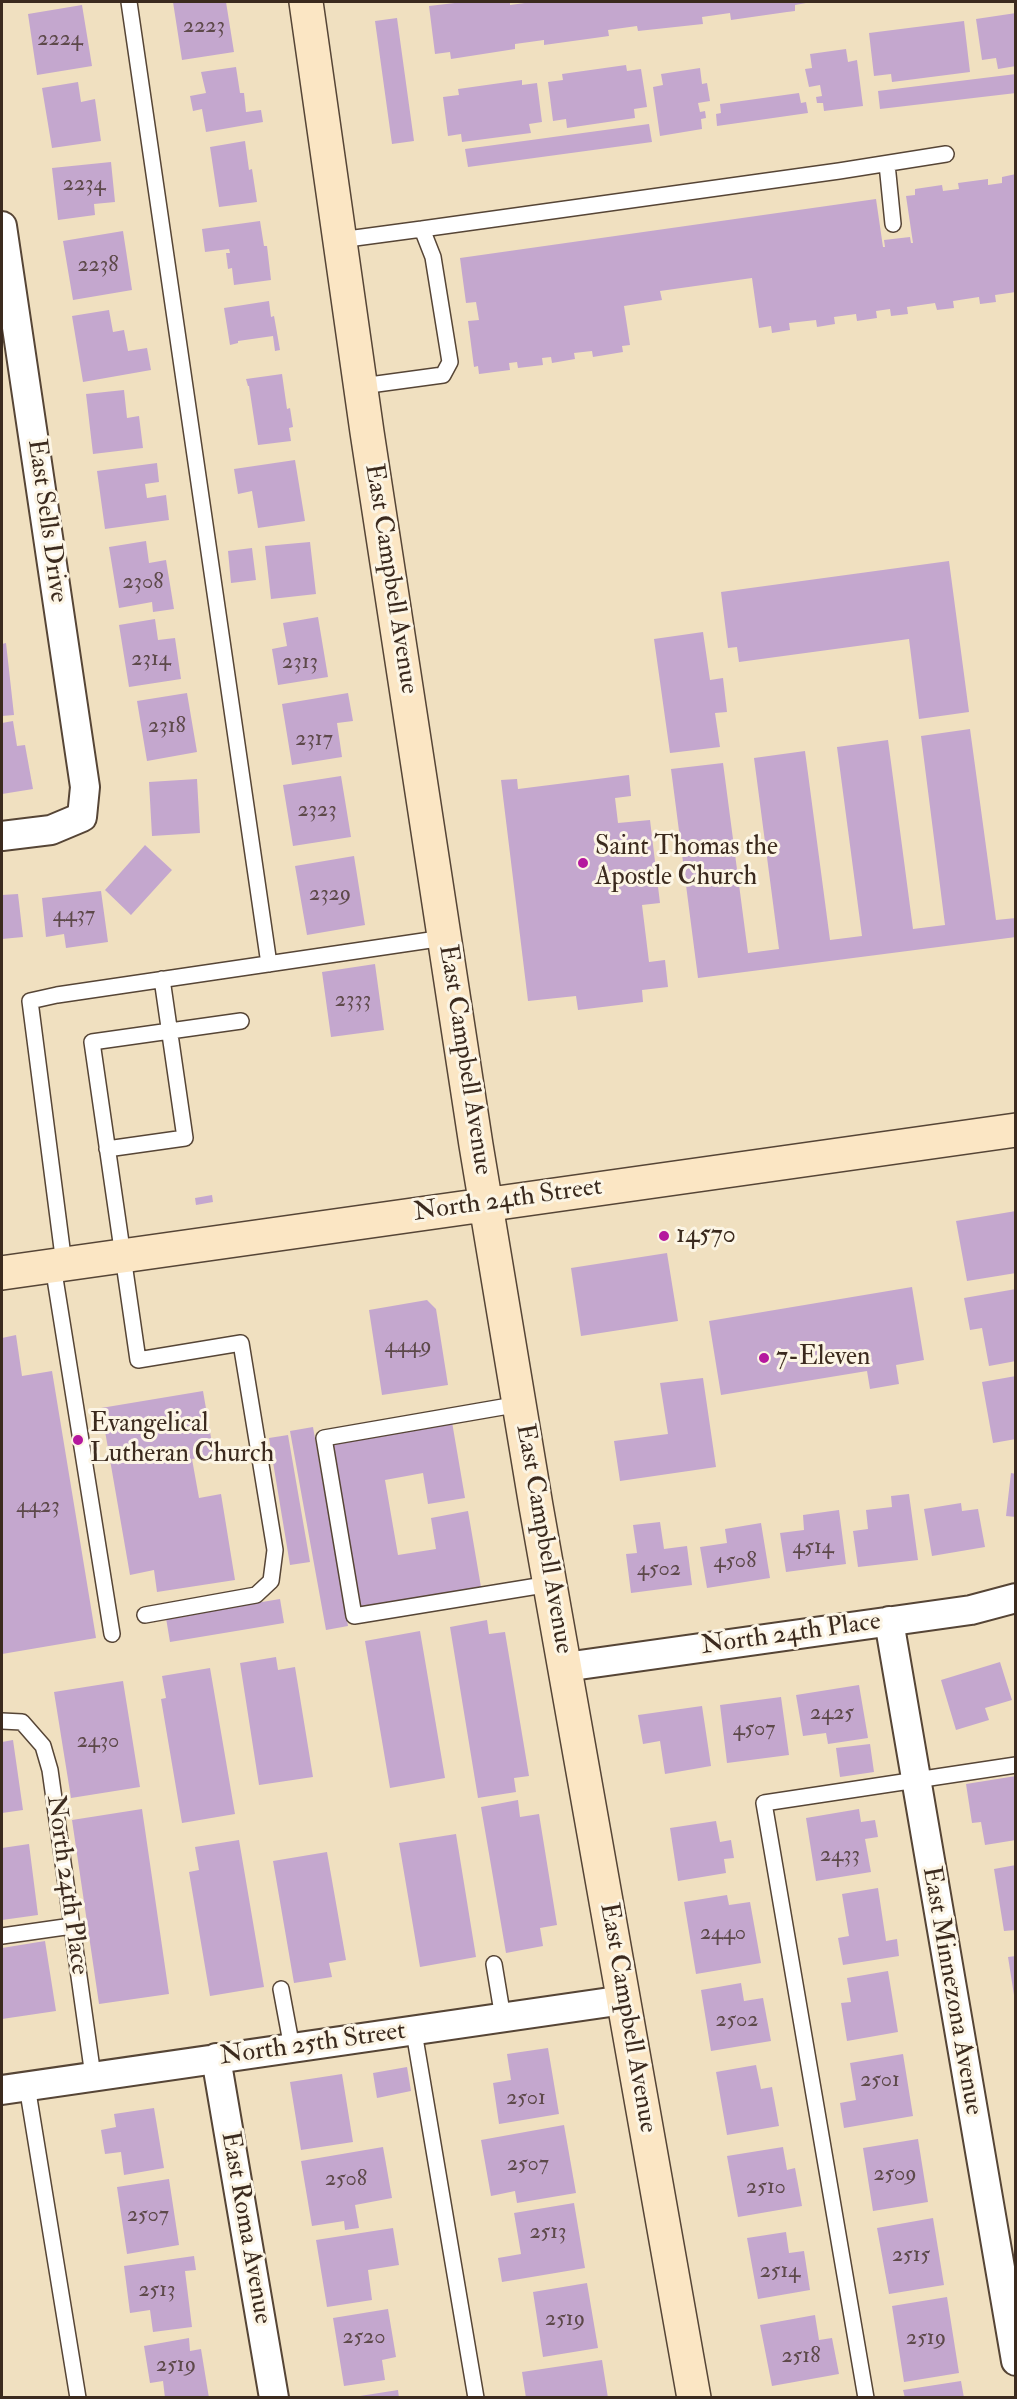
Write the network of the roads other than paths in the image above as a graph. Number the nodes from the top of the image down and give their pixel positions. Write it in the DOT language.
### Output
graph roads {
  1 [pos="129,2"];
  2 [pos="306,2"];
  3 [pos="946,154"];
  4 [pos="887,164"];
  5 [pos="893,224"];
  6 [pos="2,226"];
  7 [pos="422,229"];
  8 [pos="340,240"];
  9 [pos="362,386"];
  10 [pos="2,836"];
  11 [pos="444,938"];
  12 [pos="269,964"];
  13 [pos="162,979"];
  14 [pos="241,1021"];
  15 [pos="170,1031"];
  16 [pos="1016,1130"];
  17 [pos="107,1149"];
  18 [pos="487,1204"];
  19 [pos="122,1256"];
  20 [pos="58,1265"];
  21 [pos="2,1273"];
  22 [pos="520,1404"];
  23 [pos="550,1584"];
  24 [pos="1016,1598"];
  25 [pos="145,1615"];
  26 [pos="889,1621"];
  27 [pos="112,1634"];
  28 [pos="565,1667"];
  29 [pos="2,1721"];
  30 [pos="1016,1766"];
  31 [pos="915,1780"];
  32 [pos="72,1926"];
  33 [pos="2,1936"];
  34 [pos="494,1964"];
  35 [pos="281,1989"];
  36 [pos="624,2000"];
  37 [pos="503,2018"];
  38 [pos="414,2032"];
  39 [pos="292,2048"];
  40 [pos="216,2058"];
  41 [pos="93,2076"];
  42 [pos="14,2088"];
  43 [pos="1016,2361"];
  44 [pos="78,2397"];
  45 [pos="274,2397"];
  46 [pos="476,2397"];
  47 [pos="694,2397"];
  48 [pos="866,2397"];
  1 -- 12 [label="lane"];
  2 -- 8 [label="street, East Campbell Avenue"];
  3 -- 4 [label="lane"];
  4 -- 5 [label="lane"];
  4 -- 7 [label="lane"];
  6 -- 10 [label="street, East Sells Drive"];
  7 -- 8 [label="lane"];
  7 -- 9 [label="lane"];
  8 -- 9 [label="street, East Campbell Avenue"];
  9 -- 11 [label="street, East Campbell Avenue"];
  11 -- 12 [label="lane"];
  11 -- 18 [label="street, East Campbell Avenue"];
  12 -- 13 [label="lane"];
  13 -- 15 [label="lane"];
  13 -- 20 [label="lane"];
  14 -- 15 [label="lane"];
  15 -- 17 [label="lane"];
  15 -- 17 [label="lane"];
  16 -- 18 [label="street, North 24th Street"];
  17 -- 19 [label="lane"];
  18 -- 19 [label="street, North 24th Street"];
  18 -- 22 [label="street, East Campbell Avenue"];
  19 -- 20 [label="street, North 24th Street"];
  19 -- 25 [label="lane"];
  20 -- 21 [label="street, North 24th Street"];
  20 -- 27 [label="lane"];
  22 -- 23 [label="street, East Campbell Avenue"];
  22 -- 23 [label="lane"];
  23 -- 28 [label="street, East Campbell Avenue"];
  24 -- 26 [label="street, North 24th Place"];
  26 -- 28 [label="street, North 24th Place"];
  26 -- 31 [label="street, East Minnezona Avenue"];
  28 -- 36 [label="street, East Campbell Avenue"];
  29 -- 32 [label="lane, North 24th Place"];
  30 -- 31 [label="lane"];
  31 -- 43 [label="street, East Minnezona Avenue"];
  31 -- 48 [label="lane"];
  32 -- 33 [label="lane"];
  32 -- 41 [label="lane, North 24th Place"];
  34 -- 37 [label="lane"];
  35 -- 39 [label="lane"];
  36 -- 37 [label="street, North 25th Street"];
  36 -- 47 [label="street, East Campbell Avenue"];
  37 -- 38 [label="street, North 25th Street"];
  38 -- 39 [label="street, North 25th Street"];
  38 -- 46 [label="lane"];
  39 -- 40 [label="street, North 25th Street"];
  40 -- 41 [label="street, North 25th Street"];
  40 -- 45 [label="street, East Roma Avenue"];
  41 -- 42 [label="street, North 25th Street"];
  42 -- 44 [label="lane"];
}
